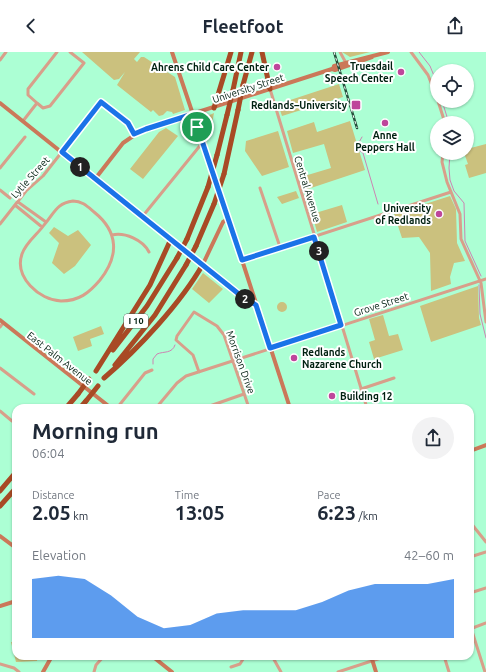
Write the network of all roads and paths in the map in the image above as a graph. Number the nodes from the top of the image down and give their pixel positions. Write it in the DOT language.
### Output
graph roads {
  1 [pos="6,52"];
  2 [pos="57,52"];
  3 [pos="70,52"];
  4 [pos="172,52"];
  5 [pos="231,52"];
  6 [pos="241,52"];
  7 [pos="252,52"];
  8 [pos="262,52"];
  9 [pos="340,52"];
  10 [pos="388,52"];
  11 [pos="411,52"];
  12 [pos="372,57"];
  13 [pos="0,60"];
  14 [pos="346,63"];
  15 [pos="333,69"];
  16 [pos="430,81"];
  17 [pos="270,89"];
  18 [pos="0,103"];
  19 [pos="37,103"];
  20 [pos="214,108"];
  21 [pos="193,114"];
  22 [pos="22,121"];
  23 [pos="134,134"];
  24 [pos="25,137"];
  25 [pos="203,142"];
  26 [pos="62,152"];
  27 [pos="443,160"];
  28 [pos="0,168"];
  29 [pos="95,179"];
  30 [pos="260,188"];
  31 [pos="0,190"];
  32 [pos="451,192"];
  33 [pos="10,198"];
  34 [pos="16,203"];
  35 [pos="142,217"];
  36 [pos="228,219"];
  37 [pos="46,222"];
  38 [pos="0,224"];
  39 [pos="42,227"];
  40 [pos="112,235"];
  41 [pos="314,237"];
  42 [pos="172,239"];
  43 [pos="280,247"];
  44 [pos="149,252"];
  45 [pos="242,260"];
  46 [pos="203,264"];
  47 [pos="486,279"];
  48 [pos="480,281"];
  49 [pos="256,305"];
  50 [pos="486,322"];
  51 [pos="1,323"];
  52 [pos="341,325"];
  53 [pos="270,348"];
  54 [pos="233,360"];
  55 [pos="0,368"];
  56 [pos="152,370"];
  57 [pos="96,371"];
  58 [pos="199,372"];
  59 [pos="104,378"];
  60 [pos="394,378"];
  61 [pos="361,389"];
  62 [pos="34,394"];
  63 [pos="244,394"];
  64 [pos="69,404"];
  65 [pos="83,404"];
  66 [pos="106,404"];
  67 [pos="120,404"];
  68 [pos="159,404"];
  69 [pos="215,404"];
  70 [pos="248,404"];
  71 [pos="289,404"];
  72 [pos="365,404"];
  73 [pos="0,411"];
  74 [pos="12,421"];
  75 [pos="486,445"];
  76 [pos="474,450"];
  77 [pos="12,477"];
  78 [pos="0,491"];
  79 [pos="12,492"];
  80 [pos="0,506"];
  81 [pos="474,527"];
  82 [pos="0,536"];
  83 [pos="486,542"];
  84 [pos="12,545"];
  85 [pos="486,552"];
  86 [pos="474,556"];
  87 [pos="486,588"];
  88 [pos="474,592"];
  89 [pos="12,602"];
  90 [pos="0,606"];
  91 [pos="486,623"];
  92 [pos="474,627"];
  93 [pos="474,637"];
  94 [pos="50,660"];
  95 [pos="100,660"];
  96 [pos="157,660"];
  97 [pos="242,660"];
  98 [pos="274,660"];
  99 [pos="367,660"];
  100 [pos="373,660"];
  101 [pos="445,660"];
  102 [pos="0,664"];
  103 [pos="231,667"];
  104 [pos="20,672"];
  105 [pos="43,672"];
  106 [pos="94,672"];
  107 [pos="172,672"];
  108 [pos="281,672"];
  109 [pos="338,672"];
  110 [pos="376,672"];
  111 [pos="448,672"];
  112 [pos="485,672"];
  1 -- 13 [label="street"];
  2 -- 19 [label="street"];
  3 -- 19 [label="street"];
  4 -- 21 [label="main road"];
  5 -- 20 [label="highway"];
  6 -- 57 [label="highway, I 10, bridge"];
  7 -- 59 [label="highway, I 10, bridge"];
  8 -- 17 [label="highway"];
  9 -- 14 [label="street"];
  10 -- 12 [label="main road"];
  11 -- 16 [label="street"];
  12 -- 14 [label="main road, University Street"];
  12 -- 15 [label="main road, University Street"];
  14 -- 15 [label="main road, University Street"];
  15 -- 17 [label="main road, University Street"];
  17 -- 20 [label="main road, University Street"];
  17 -- 41 [label="street, Central Avenue"];
  18 -- 22 [label="main road"];
  19 -- 22 [label="street"];
  20 -- 21 [label="main road, University Street"];
  21 -- 23 [label="main road, University Street"];
  21 -- 25 [label="main road"];
  22 -- 26 [label="main road"];
  23 -- 26 [label="street, Lytle Street"];
  23 -- 29 [label="main road, University Street"];
  24 -- 28 [label="street"];
  25 -- 35 [label="street"];
  25 -- 36 [label="main road"];
  26 -- 29 [label="main road"];
  26 -- 34 [label="street, Lytle Street"];
  27 -- 32 [label="street"];
  29 -- 35 [label="main road"];
  30 -- 43 [label="street"];
  31 -- 33 [label="street"];
  32 -- 41 [label="street"];
  32 -- 48 [label="street"];
  34 -- 37 [label="street"];
  34 -- 38 [label="street, Lytle Street"];
  34 -- 39 [label="street"];
  35 -- 42 [label="main road"];
  36 -- 45 [label="main road"];
  36 -- 46 [label="main road"];
  37 -- 39 [label="street"];
  37 -- 40 [label="street"];
  39 -- 40 [label="street"];
  40 -- 44 [label="street"];
  41 -- 43 [label="street"];
  41 -- 52 [label="street, Central Avenue"];
  42 -- 46 [label="main road"];
  42 -- 57 [label="highway"];
  43 -- 45 [label="street"];
  45 -- 49 [label="main road"];
  46 -- 49 [label="main road"];
  46 -- 59 [label="highway"];
  47 -- 48 [label="street, Grove Street"];
  48 -- 50 [label="street"];
  48 -- 52 [label="street, Grove Street"];
  49 -- 53 [label="main road"];
  51 -- 66 [label="main road, East Palm Avenue"];
  52 -- 53 [label="street, Grove Street"];
  52 -- 61 [label="street, Central Avenue"];
  53 -- 54 [label="street, Grove Street"];
  53 -- 71 [label="main road"];
  54 -- 58 [label="street, Grove Street"];
  54 -- 58 [label="street, Morrison Drive"];
  54 -- 63 [label="street, Morrison Drive"];
  55 -- 62 [label="street"];
  56 -- 67 [label="street"];
  57 -- 64 [label="highway, I 10, bridge"];
  58 -- 68 [label="street, Grove Street"];
  59 -- 65 [label="highway, I 10, bridge"];
  60 -- 61 [label="street"];
  61 -- 72 [label="street, Central Avenue"];
  63 -- 69 [label="street"];
  63 -- 70 [label="street, Morrison Drive"];
  73 -- 74 [label="street"];
  75 -- 76 [label="main road"];
  77 -- 78 [label="highway"];
  79 -- 80 [label="highway"];
  81 -- 83 [label="street"];
  82 -- 84 [label="main road"];
  85 -- 86 [label="street"];
  87 -- 88 [label="street"];
  89 -- 90 [label="main road"];
  91 -- 92 [label="street"];
  93 -- 112 [label="street"];
  94 -- 105 [label="main road"];
  95 -- 106 [label="street"];
  96 -- 107 [label="main road"];
  97 -- 103 [label="street"];
  98 -- 108 [label="street"];
  99 -- 109 [label="street"];
  100 -- 110 [label="main road"];
  101 -- 111 [label="street"];
  102 -- 104 [label="street"];
}
